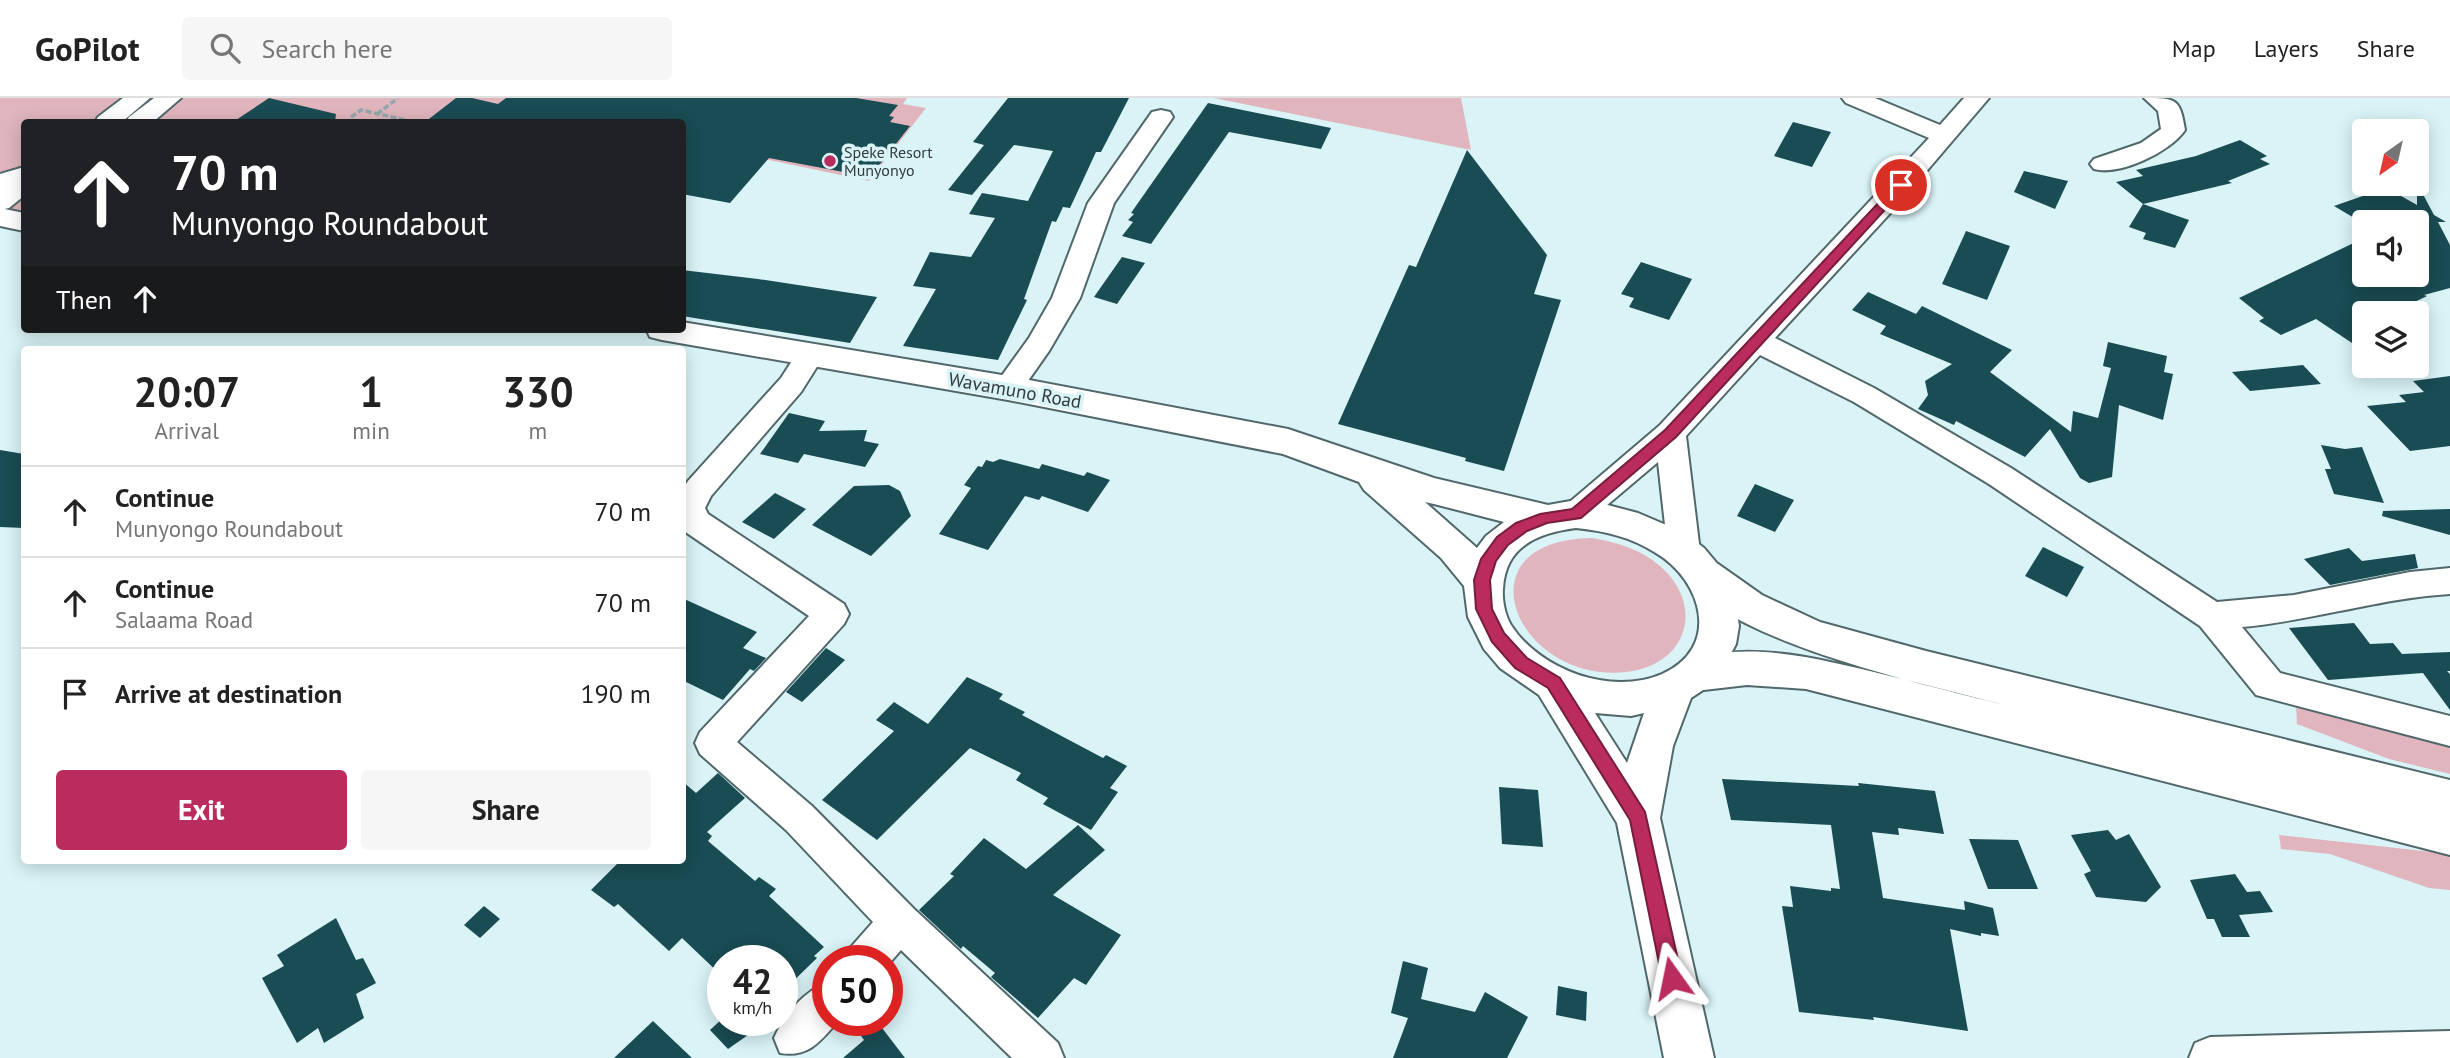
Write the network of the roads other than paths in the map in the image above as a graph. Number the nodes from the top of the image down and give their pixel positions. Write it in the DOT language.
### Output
graph roads {
  1 [pos="138,98"];
  2 [pos="169,98"];
  3 [pos="1854,98"];
  4 [pos="1977,98"];
  5 [pos="2156,98"];
  6 [pos="1161,117"];
  7 [pos="111,119"];
  8 [pos="142,119"];
  9 [pos="1944,135"];
  10 [pos="2103,164"];
  11 [pos="21,177"];
  12 [pos="0,183"];
  13 [pos="21,192"];
  14 [pos="12,214"];
  15 [pos="686,333"];
  16 [pos="1757,341"];
  17 [pos="811,354"];
  18 [pos="1008,388"];
  19 [pos="1671,434"];
  20 [pos="1364,470"];
  21 [pos="1561,516"];
  22 [pos="1694,563"];
  23 [pos="1482,580"];
  24 [pos="2450,581"];
  25 [pos="2212,616"];
  26 [pos="1685,681"];
  27 [pos="1554,683"];
  28 [pos="2450,731"];
  29 [pos="2450,799"];
  30 [pos="1638,818"];
  31 [pos="2450,835"];
  32 [pos="900,922"];
  33 [pos="879,945"];
  34 [pos="812,1019"];
  35 [pos="795,1038"];
  36 [pos="2450,1052"];
  37 [pos="1043,1058"];
  38 [pos="1689,1058"];
  39 [pos="2210,1058"];
  1 -- 7 [label="street"];
  2 -- 8 [label="street"];
  3 -- 9 [label="street"];
  4 -- 9 [label="street"];
  5 -- 10 [label="street"];
  6 -- 18 [label="street"];
  9 -- 16 [label="street"];
  11 -- 12 [label="main road"];
  13 -- 14 [label="street"];
  15 -- 17 [label="main road, Wavamuno Road"];
  16 -- 19 [label="street"];
  16 -- 25 [label="street"];
  17 -- 18 [label="main road, Wavamuno Road"];
  17 -- 32 [label="street"];
  18 -- 20 [label="main road, Wavamuno Road"];
  19 -- 21 [label="street"];
  19 -- 22 [label="street"];
  20 -- 21 [label="main road, Wavamuno Road"];
  20 -- 23 [label="main road, Wavamuno Road"];
  21 -- 22 [label="main road"];
  21 -- 23 [label="main road"];
  22 -- 26 [label="main road"];
  22 -- 29 [label="main road"];
  23 -- 27 [label="main road"];
  24 -- 25 [label="street"];
  25 -- 28 [label="street"];
  26 -- 27 [label="main road"];
  26 -- 30 [label="main road"];
  26 -- 31 [label="main road"];
  27 -- 30 [label="main road"];
  30 -- 38 [label="main road"];
  32 -- 33 [label="street"];
  32 -- 37 [label="street"];
  34 -- 35 [label="street"];
  36 -- 39 [label="street"];
}
